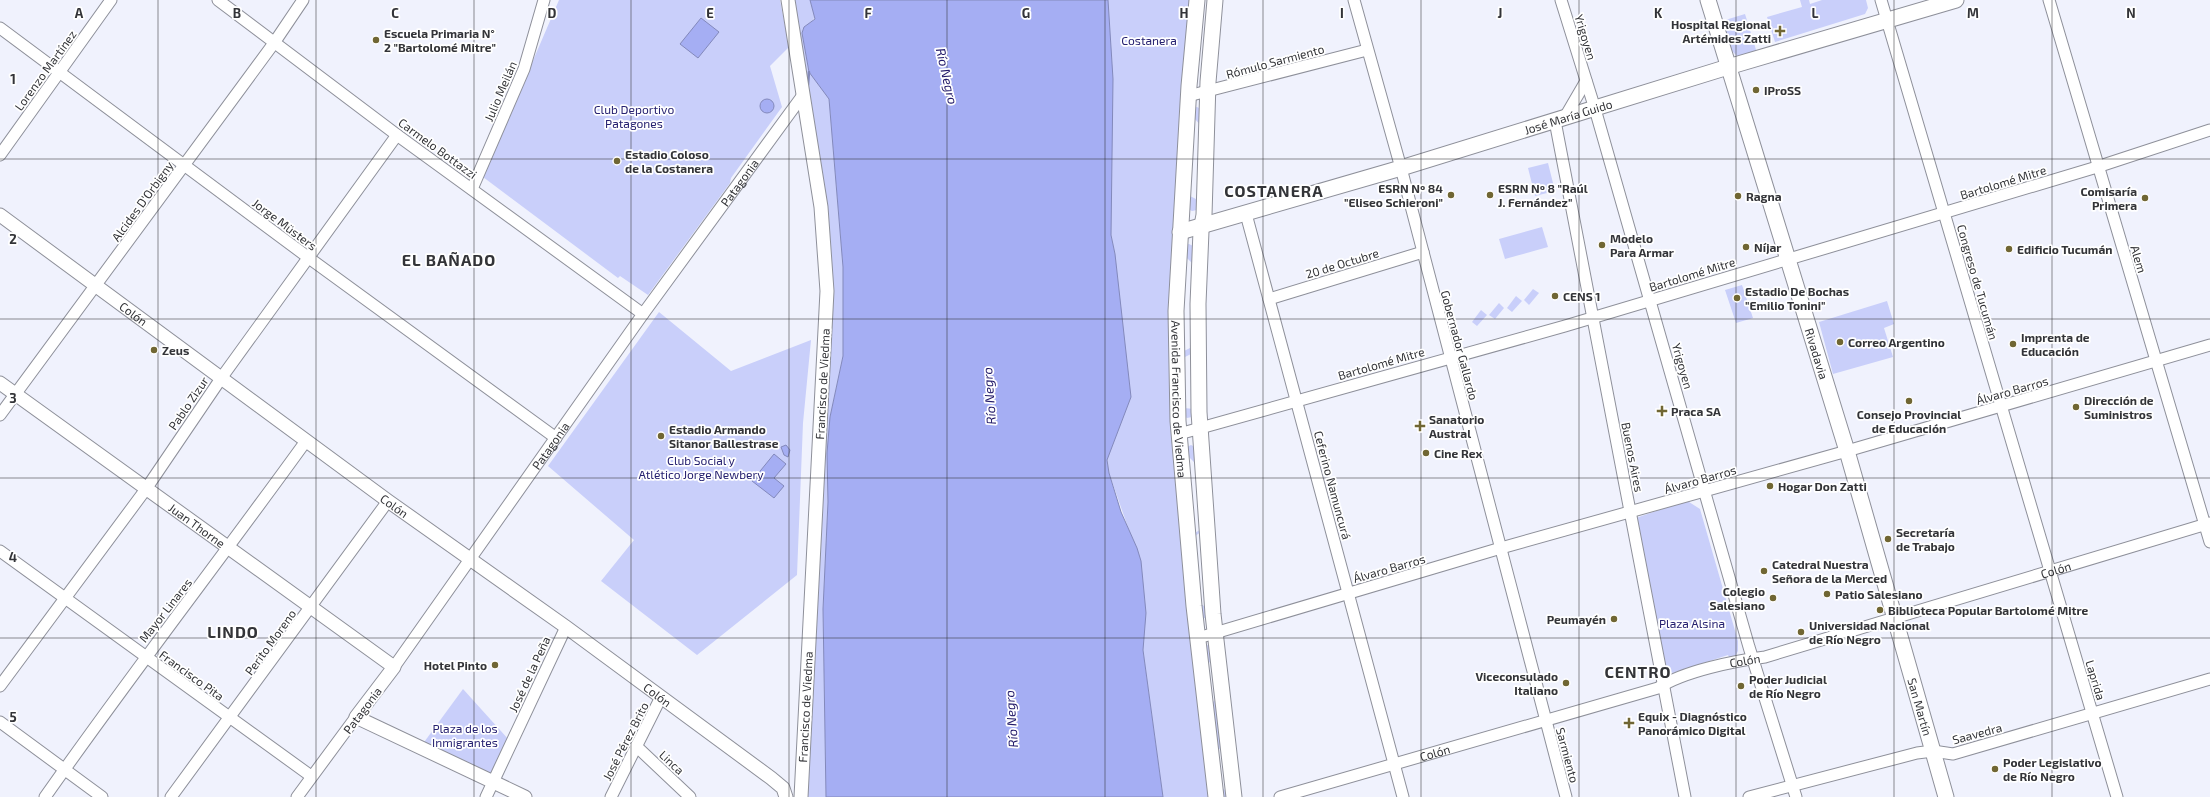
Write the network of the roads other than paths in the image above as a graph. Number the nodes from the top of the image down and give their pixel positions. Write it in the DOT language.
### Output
graph roads {
  1 [pos="111,0"];
  2 [pos="218,0"];
  3 [pos="303,0"];
  4 [pos="544,0"];
  5 [pos="788,0"];
  6 [pos="1196,0"];
  7 [pos="1215,0"];
  8 [pos="1354,0"];
  9 [pos="1561,0"];
  10 [pos="1708,0"];
  11 [pos="1881,0"];
  12 [pos="1956,0"];
  13 [pos="2049,0"];
  14 [pos="1888,21"];
  15 [pos="0,28"];
  16 [pos="274,43"];
  17 [pos="1367,50"];
  18 [pos="1728,67"];
  19 [pos="60,73"];
  20 [pos="1586,81"];
  21 [pos="1208,92"];
  22 [pos="803,95"];
  23 [pos="1188,96"];
  24 [pos="1594,109"];
  25 [pos="1560,119"];
  26 [pos="2210,130"];
  27 [pos="397,135"];
  28 [pos="0,155"];
  29 [pos="184,165"];
  30 [pos="2097,167"];
  31 [pos="1401,168"];
  32 [pos="472,189"];
  33 [pos="1944,213"];
  34 [pos="1246,214"];
  35 [pos="0,215"];
  36 [pos="1202,226"];
  37 [pos="1180,232"];
  38 [pos="1422,252"];
  39 [pos="308,258"];
  40 [pos="1787,259"];
  41 [pos="96,286"];
  42 [pos="1269,299"];
  43 [pos="1650,300"];
  44 [pos="643,314"];
  45 [pos="1593,318"];
  46 [pos="2210,345"];
  47 [pos="1450,357"];
  48 [pos="2158,361"];
  49 [pos="222,377"];
  50 [pos="0,383"];
  51 [pos="15,395"];
  52 [pos="1296,400"];
  53 [pos="2002,406"];
  54 [pos="0,415"];
  55 [pos="1200,427"];
  56 [pos="1179,434"];
  57 [pos="556,438"];
  58 [pos="306,440"];
  59 [pos="1846,451"];
  60 [pos="146,489"];
  61 [pos="1706,490"];
  62 [pos="388,501"];
  63 [pos="1630,512"];
  64 [pos="2207,524"];
  65 [pos="2210,542"];
  66 [pos="229,548"];
  67 [pos="1501,548"];
  68 [pos="0,551"];
  69 [pos="470,560"];
  70 [pos="2050,571"];
  71 [pos="1349,593"];
  72 [pos="64,598"];
  73 [pos="311,608"];
  74 [pos="1894,617"];
  75 [pos="566,627"];
  76 [pos="1217,632"];
  77 [pos="1198,638"];
  78 [pos="145,657"];
  79 [pos="1755,658"];
  80 [pos="394,667"];
  81 [pos="2210,679"];
  82 [pos="1664,685"];
  83 [pos="0,686"];
  84 [pos="661,697"];
  85 [pos="2093,713"];
  86 [pos="356,717"];
  87 [pos="230,718"];
  88 [pos="1545,720"];
  89 [pos="0,722"];
  90 [pos="636,746"];
  91 [pos="1933,751"];
  92 [pos="1395,764"];
  93 [pos="65,769"];
  94 [pos="311,776"];
  95 [pos="493,782"];
  96 [pos="1794,792"];
  97 [pos="45,797"];
  98 [pos="102,797"];
  99 [pos="171,797"];
  100 [pos="297,797"];
  101 [pos="486,797"];
  102 [pos="525,797"];
  103 [pos="611,797"];
  104 [pos="690,797"];
  105 [pos="790,797"];
  106 [pos="1216,797"];
  107 [pos="1234,797"];
  108 [pos="1280,797"];
  109 [pos="1403,797"];
  110 [pos="1566,797"];
  111 [pos="1685,797"];
  112 [pos="1749,797"];
  113 [pos="1946,797"];
  114 [pos="2117,797"];
  1 -- 19 [label="street, Lorenzo Martínez"];
  2 -- 16 [label="street, Carmelo Bottazzi"];
  3 -- 16 [label="street, Alcides D'Orbigny"];
  4 -- 32 [label="street, Julio Meilán"];
  5 -- 22 [label="street, Francisco de Viedma"];
  6 -- 23 [label="main road, Avenida Francisco de Viedma"];
  7 -- 21 [label="main road, Avenida Francisco de Viedma"];
  8 -- 17 [label="street, Gobernador Gallardo"];
  9 -- 20 [label="street, Yrigoyen"];
  10 -- 18 [label="main road, Rivadavia"];
  11 -- 14 [label="street, Congreso de Tucumán"];
  12 -- 14 [label="main road, José María Guido"];
  13 -- 30 [label="street, Alem"];
  14 -- 18 [label="main road, José María Guido"];
  14 -- 33 [label="street, Congreso de Tucumán"];
  15 -- 19 [label="street, Jorge Müsters"];
  16 -- 27 [label="street, Carmelo Bottazzi"];
  16 -- 29 [label="street, Alcides D'Orbigny"];
  17 -- 21 [label="street, Rómulo Sarmiento"];
  17 -- 31 [label="street, Gobernador Gallardo"];
  18 -- 24 [label="main road, José María Guido"];
  18 -- 40 [label="main road, Rivadavia"];
  19 -- 28 [label="street, Lorenzo Martínez"];
  19 -- 29 [label="street, Jorge Müsters"];
  20 -- 24 [label="street, Yrigoyen"];
  20 -- 25 [label="street"];
  21 -- 23 [label="street, Rómulo Sarmiento"];
  21 -- 36 [label="main road, Avenida Francisco de Viedma"];
  22 -- 44 [label="street, Patagonia"];
  22 -- 105 [label="street, Francisco de Viedma"];
  23 -- 37 [label="main road, Avenida Francisco de Viedma"];
  24 -- 25 [label="main road, José María Guido"];
  24 -- 43 [label="street, Yrigoyen"];
  25 -- 31 [label="main road, José María Guido"];
  25 -- 45 [label="street, Buenos Aires"];
  26 -- 30 [label="street, Bartolomé Mitre"];
  27 -- 32 [label="street, Carmelo Bottazzi"];
  27 -- 39 [label="street, Pablo Zizur"];
  29 -- 39 [label="street, Jorge Müsters"];
  29 -- 41 [label="street, Alcides D'Orbigny"];
  30 -- 33 [label="street, Bartolomé Mitre"];
  30 -- 48 [label="street, Alem"];
  31 -- 34 [label="main road, José María Guido"];
  31 -- 38 [label="street, Gobernador Gallardo"];
  32 -- 44 [label="street, Carmelo Bottazzi"];
  33 -- 40 [label="street, Bartolomé Mitre"];
  33 -- 53 [label="street, Congreso de Tucumán"];
  34 -- 36 [label="main road, José María Guido"];
  34 -- 42 [label="street, Ceferino Namuncurá"];
  35 -- 41 [label="street, Colón"];
  36 -- 37 [label="main road, José María Guido"];
  36 -- 55 [label="main road, Avenida Francisco de Viedma"];
  37 -- 56 [label="main road, Avenida Francisco de Viedma"];
  38 -- 42 [label="street, 20 de Octubre"];
  38 -- 47 [label="street, Gobernador Gallardo"];
  39 -- 49 [label="street, Pablo Zizur"];
  39 -- 57 [label="street, Jorge Müsters"];
  40 -- 43 [label="street, Bartolomé Mitre"];
  40 -- 59 [label="main road, Rivadavia"];
  41 -- 49 [label="street, Colón"];
  41 -- 51 [label="street, Alcides D'Orbigny"];
  42 -- 52 [label="street, Ceferino Namuncurá"];
  43 -- 45 [label="street, Bartolomé Mitre"];
  43 -- 61 [label="street, Yrigoyen"];
  44 -- 57 [label="street, Patagonia"];
  45 -- 47 [label="street, Bartolomé Mitre"];
  45 -- 63 [label="street, Buenos Aires"];
  46 -- 48 [label="street, Álvaro Barros"];
  47 -- 52 [label="street, Bartolomé Mitre"];
  47 -- 67 [label="street, Gobernador Gallardo"];
  48 -- 53 [label="street, Álvaro Barros"];
  48 -- 64 [label="street, Alem"];
  49 -- 58 [label="street, Colón"];
  49 -- 60 [label="street, Pablo Zizur"];
  50 -- 51 [label="street, Juan Thorne"];
  51 -- 54 [label="street, Alcides D'Orbigny"];
  51 -- 60 [label="street, Juan Thorne"];
  52 -- 55 [label="street, Bartolomé Mitre"];
  52 -- 71 [label="street, Ceferino Namuncurá"];
  53 -- 59 [label="street, Álvaro Barros"];
  53 -- 70 [label="street, Congreso de Tucumán"];
  55 -- 56 [label="street, Bartolomé Mitre"];
  55 -- 76 [label="main road, Avenida Francisco de Viedma"];
  56 -- 77 [label="main road, Avenida Francisco de Viedma"];
  57 -- 69 [label="street, Patagonia"];
  58 -- 62 [label="street, Colón"];
  58 -- 66 [label="street, Mayor Linares"];
  59 -- 61 [label="street, Álvaro Barros"];
  59 -- 74 [label="main road, Rivadavia"];
  60 -- 66 [label="street, Juan Thorne"];
  60 -- 72 [label="street, Pablo Zizur"];
  61 -- 63 [label="street, Álvaro Barros"];
  61 -- 79 [label="street, Yrigoyen"];
  62 -- 69 [label="street, Colón"];
  62 -- 73 [label="street, Perito Moreno"];
  63 -- 67 [label="street, Álvaro Barros"];
  63 -- 82 [label="street, Buenos Aires"];
  64 -- 65 [label="street, Alem"];
  64 -- 70 [label="street, Colón"];
  66 -- 73 [label="street, Juan Thorne"];
  66 -- 78 [label="street, Mayor Linares"];
  67 -- 71 [label="street, Álvaro Barros"];
  67 -- 88 [label="street, Gobernador Gallardo"];
  68 -- 72 [label="street, Francisco Pita"];
  69 -- 75 [label="street, Colón"];
  69 -- 80 [label="street, Patagonia"];
  70 -- 74 [label="street, Colón"];
  70 -- 85 [label="street, Laprida"];
  71 -- 76 [label="street, Álvaro Barros"];
  71 -- 92 [label="street, Ceferino Namuncurá"];
  72 -- 78 [label="street, Francisco Pita"];
  72 -- 83 [label="street, Pablo Zizur"];
  73 -- 80 [label="street, Juan Thorne"];
  73 -- 87 [label="street, Perito Moreno"];
  74 -- 79 [label="street, Colón"];
  74 -- 91 [label="main road, San Martín"];
  75 -- 84 [label="street, Colón"];
  75 -- 95 [label="street, José de la Peña"];
  76 -- 77 [label="street, Álvaro Barros"];
  76 -- 107 [label="main road, Avenida Francisco de Viedma"];
  77 -- 106 [label="main road, Avenida Francisco de Viedma"];
  78 -- 87 [label="street, Francisco Pita"];
  78 -- 93 [label="street, Mayor Linares"];
  79 -- 82 [label="street, Colón"];
  79 -- 96 [label="street, Yrigoyen"];
  80 -- 86 [label="street, Patagonia"];
  81 -- 85 [label="street, Saavedra"];
  82 -- 88 [label="street, Colón"];
  82 -- 111 [label="street, Buenos Aires"];
  84 -- 90 [label="street, José Pérez Brito"];
  84 -- 105 [label="street, Colón"];
  85 -- 91 [label="street, Saavedra"];
  85 -- 114 [label="street, Laprida"];
  86 -- 94 [label="street, Patagonia"];
  86 -- 95 [label="street"];
  87 -- 94 [label="street, Francisco Pita"];
  87 -- 99 [label="street, Perito Moreno"];
  88 -- 92 [label="street, Colón"];
  88 -- 110 [label="street, Sarmiento"];
  89 -- 93 [label="street"];
  90 -- 103 [label="street, José Pérez Brito"];
  90 -- 104 [label="street, Linca"];
  91 -- 96 [label="street, Saavedra"];
  91 -- 113 [label="main road, San Martín"];
  92 -- 108 [label="street, Colón"];
  92 -- 109 [label="street"];
  93 -- 97 [label="street, Mayor Linares"];
  93 -- 98 [label="street"];
  94 -- 100 [label="street, Patagonia"];
  95 -- 101 [label="street, José de la Peña"];
  95 -- 102 [label="street"];
  96 -- 112 [label="street, Saavedra"];
}
